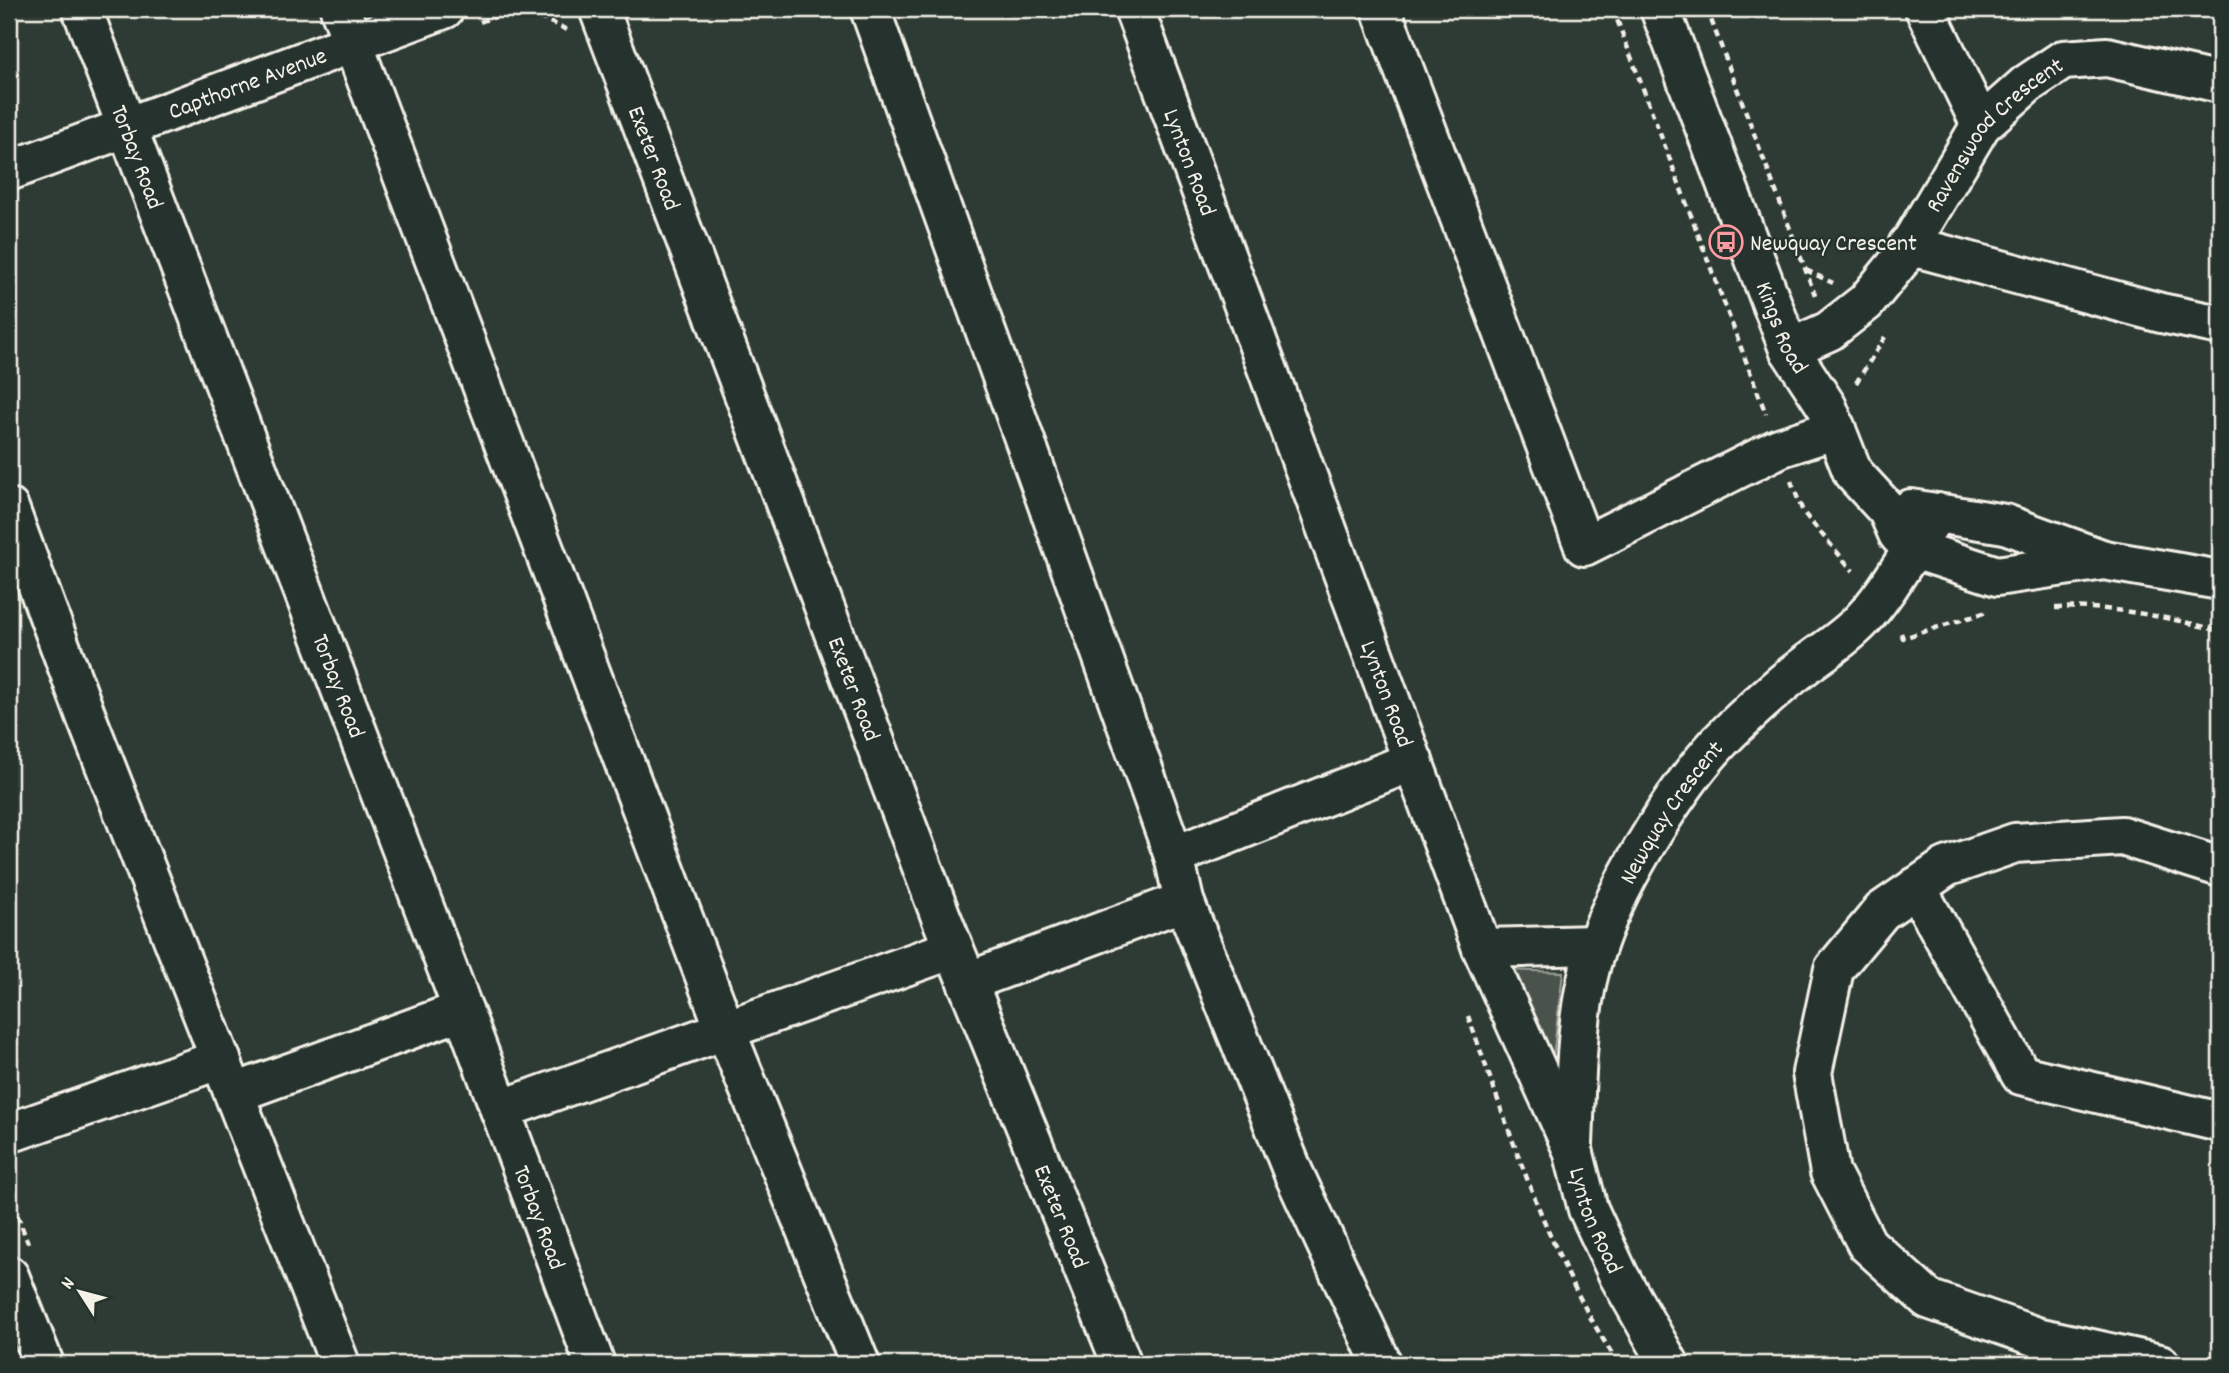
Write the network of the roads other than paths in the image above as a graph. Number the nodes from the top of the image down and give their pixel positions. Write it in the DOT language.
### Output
graph roads {
  1 [pos="82,9"];
  2 [pos="599,9"];
  3 [pos="870,9"];
  4 [pos="1134,9"];
  5 [pos="1381,9"];
  6 [pos="1660,9"];
  7 [pos="1925,9"];
  8 [pos="458,17"];
  9 [pos="346,25"];
  10 [pos="2220,83"];
  11 [pos="1981,125"];
  12 [pos="128,127"];
  13 [pos="9,171"];
  14 [pos="1908,245"];
  15 [pos="2220,325"];
  16 [pos="1789,349"];
  17 [pos="1836,429"];
  18 [pos="9,508"];
  19 [pos="1888,511"];
  20 [pos="1937,513"];
  21 [pos="1911,548"];
  22 [pos="2104,560"];
  23 [pos="2220,580"];
  24 [pos="1413,761"];
  25 [pos="1174,856"];
  26 [pos="2220,867"];
  27 [pos="1916,887"];
  28 [pos="1184,901"];
  29 [pos="1597,945"];
  30 [pos="1482,948"];
  31 [pos="960,965"];
  32 [pos="463,1010"];
  33 [pos="725,1030"];
  34 [pos="228,1076"];
  35 [pos="500,1110"];
  36 [pos="2220,1122"];
  37 [pos="9,1133"];
  38 [pos="1573,1150"];
  39 [pos="9,1276"];
  40 [pos="44,1364"];
  41 [pos="340,1364"];
  42 [pos="595,1364"];
  43 [pos="860,1364"];
  44 [pos="1122,1364"];
  45 [pos="1382,1364"];
  46 [pos="1669,1364"];
  47 [pos="2160,1364"];
  1 -- 12 [label="street, Torbay Road"];
  2 -- 31 [label="street, Exeter Road"];
  3 -- 25 [label="street"];
  4 -- 24 [label="street, Lynton Road"];
  5 -- 17 [label="street"];
  6 -- 16 [label="street, Kings Road"];
  7 -- 11 [label="street"];
  8 -- 9 [label="street, Capthorne Avenue"];
  9 -- 12 [label="street, Capthorne Avenue"];
  9 -- 33 [label="street"];
  10 -- 11 [label="street, Ravenswood Crescent"];
  11 -- 14 [label="street, Ravenswood Crescent"];
  12 -- 13 [label="street, Capthorne Avenue"];
  12 -- 32 [label="street, Torbay Road"];
  14 -- 15 [label="street"];
  14 -- 16 [label="street, Ravenswood Crescent"];
  16 -- 17 [label="street, Kings Road"];
  17 -- 19 [label="street, Kings Road"];
  18 -- 34 [label="street"];
  19 -- 20 [label="street"];
  19 -- 21 [label="street, Kings Road"];
  20 -- 21 [label="street, Newquay Crescent"];
  20 -- 22 [label="street"];
  21 -- 22 [label="street"];
  21 -- 29 [label="street, Newquay Crescent"];
  22 -- 23 [label="street"];
  24 -- 25 [label="street"];
  24 -- 30 [label="street, Lynton Road"];
  25 -- 28 [label="street"];
  26 -- 27 [label="street"];
  27 -- 36 [label="street"];
  27 -- 47 [label="street"];
  28 -- 31 [label="street"];
  28 -- 45 [label="street"];
  29 -- 30 [label="street"];
  29 -- 38 [label="street, Newquay Crescent"];
  30 -- 38 [label="street, Lynton Road"];
  31 -- 33 [label="street"];
  31 -- 44 [label="street, Exeter Road"];
  32 -- 34 [label="street"];
  32 -- 35 [label="street, Torbay Road"];
  33 -- 35 [label="street"];
  33 -- 43 [label="street"];
  34 -- 37 [label="street"];
  34 -- 41 [label="street"];
  35 -- 42 [label="street, Torbay Road"];
  38 -- 46 [label="street, Lynton Road"];
  39 -- 40 [label="street"];
}
